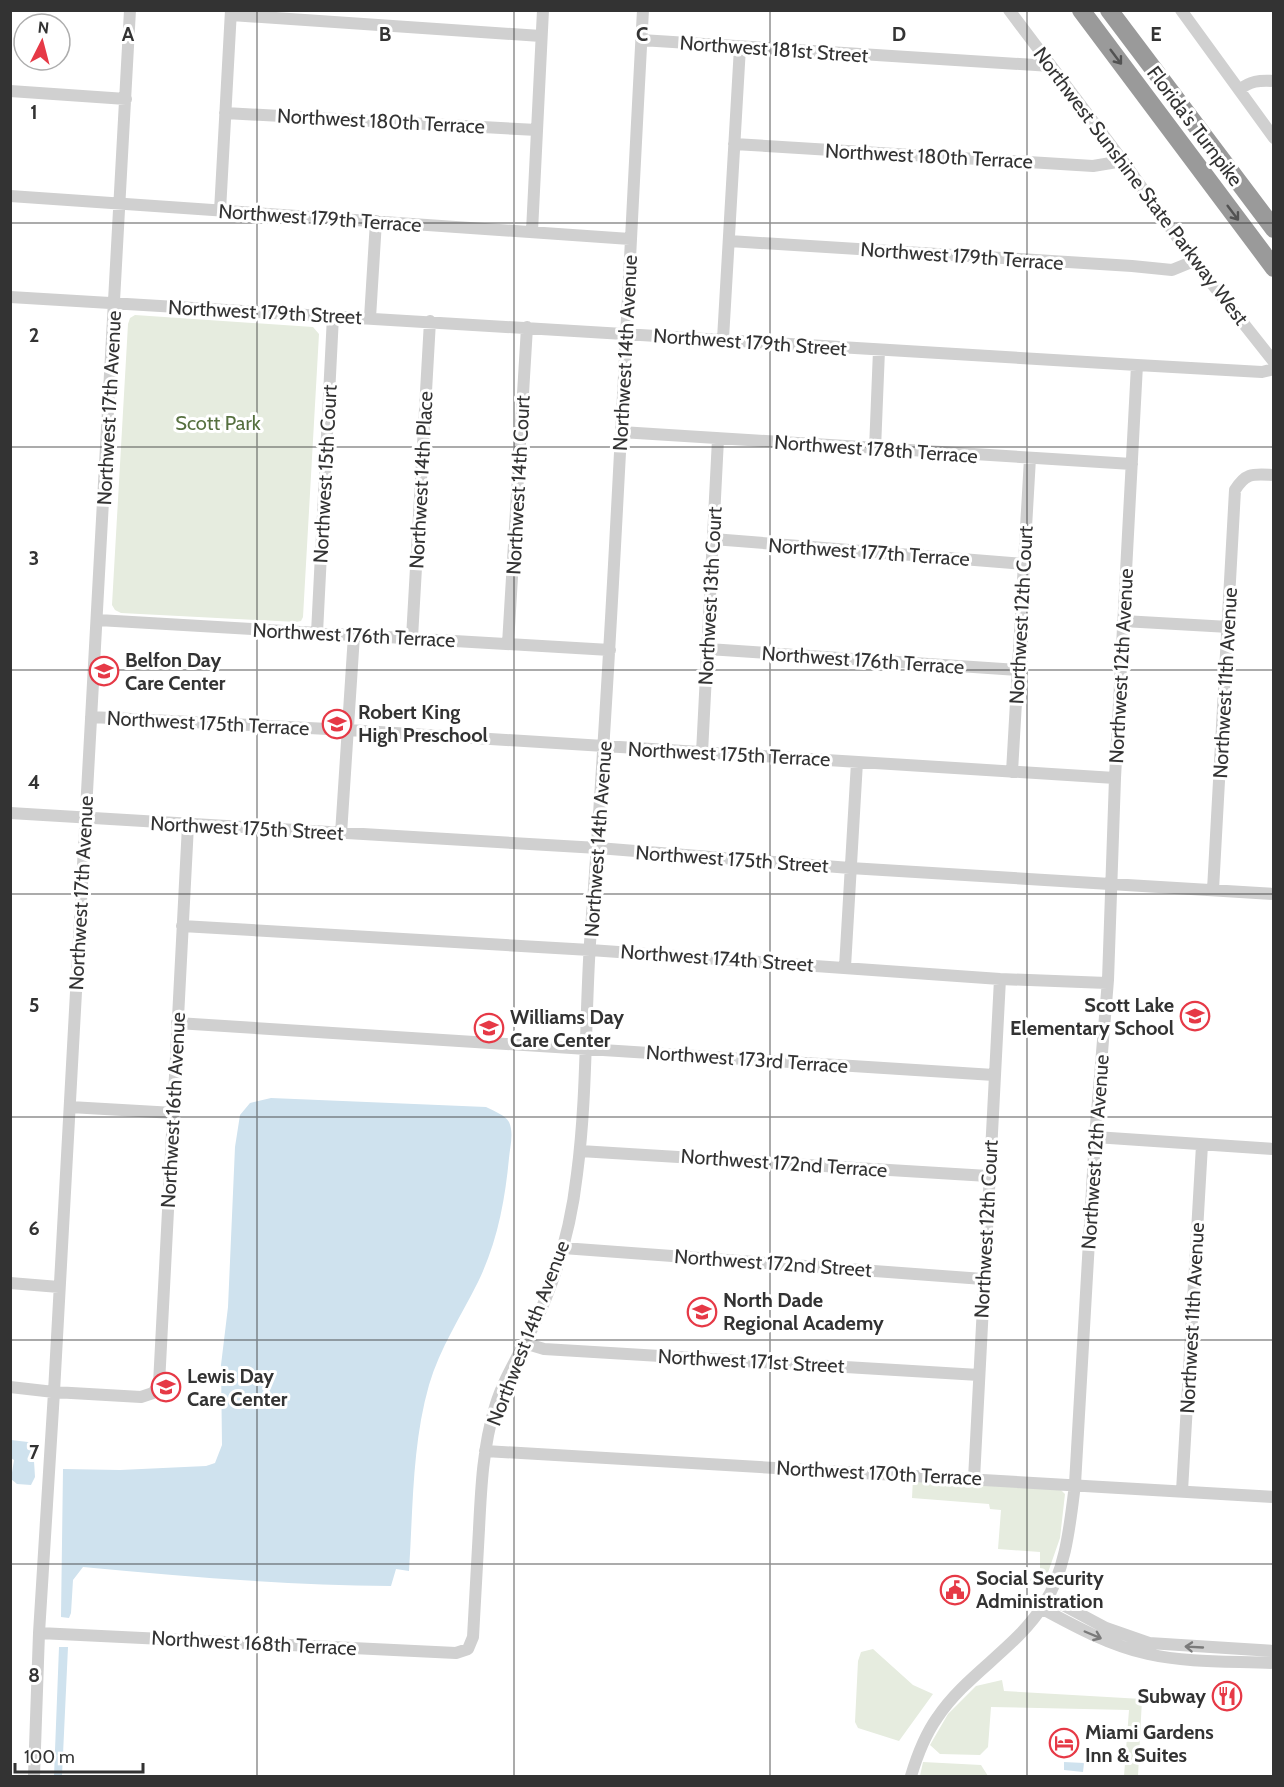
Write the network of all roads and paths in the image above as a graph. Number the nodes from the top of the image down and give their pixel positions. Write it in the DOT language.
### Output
graph roads {
  1 [pos="130,10"];
  2 [pos="543,10"];
  3 [pos="643,10"];
  4 [pos="1009,10"];
  5 [pos="1081,10"];
  6 [pos="1109,10"];
  7 [pos="1181,10"];
  8 [pos="231,13"];
  9 [pos="541,36"];
  10 [pos="641,40"];
  11 [pos="740,47"];
  12 [pos="1051,66"];
  13 [pos="1274,81"];
  14 [pos="1239,90"];
  15 [pos="10,91"];
  16 [pos="126,99"];
  17 [pos="225,113"];
  18 [pos="537,129"];
  19 [pos="1274,138"];
  20 [pos="735,144"];
  21 [pos="1123,161"];
  22 [pos="10,196"];
  23 [pos="120,204"];
  24 [pos="220,211"];
  25 [pos="376,221"];
  26 [pos="1274,229"];
  27 [pos="532,231"];
  28 [pos="630,238"];
  29 [pos="729,241"];
  30 [pos="1194,261"];
  31 [pos="1274,267"];
  32 [pos="10,297"];
  33 [pos="114,304"];
  34 [pos="333,316"];
  35 [pos="370,318"];
  36 [pos="430,321"];
  37 [pos="527,327"];
  38 [pos="625,334"];
  39 [pos="723,339"];
  40 [pos="879,350"];
  41 [pos="1274,362"];
  42 [pos="1137,365"];
  43 [pos="1274,369"];
  44 [pos="621,432"];
  45 [pos="718,439"];
  46 [pos="875,449"];
  47 [pos="1030,458"];
  48 [pos="1132,464"];
  49 [pos="1274,475"];
  50 [pos="713,539"];
  51 [pos="1024,564"];
  52 [pos="98,620"];
  53 [pos="1123,621"];
  54 [pos="1229,627"];
  55 [pos="317,633"];
  56 [pos="354,635"];
  57 [pos="412,638"];
  58 [pos="508,644"];
  59 [pos="708,649"];
  60 [pos="610,650"];
  61 [pos="1018,670"];
  62 [pos="91,717"];
  63 [pos="348,730"];
  64 [pos="604,747"];
  65 [pos="702,753"];
  66 [pos="857,762"];
  67 [pos="1012,772"];
  68 [pos="1115,778"];
  69 [pos="10,813"];
  70 [pos="85,818"];
  71 [pos="188,825"];
  72 [pos="341,834"];
  73 [pos="598,848"];
  74 [pos="850,868"];
  75 [pos="1112,883"];
  76 [pos="1213,890"];
  77 [pos="1274,894"];
  78 [pos="182,926"];
  79 [pos="590,950"];
  80 [pos="845,967"];
  81 [pos="1000,979"];
  82 [pos="1107,983"];
  83 [pos="177,1023"];
  84 [pos="586,1049"];
  85 [pos="994,1075"];
  86 [pos="70,1107"];
  87 [pos="174,1113"];
  88 [pos="1095,1137"];
  89 [pos="1202,1145"];
  90 [pos="1274,1149"];
  91 [pos="580,1151"];
  92 [pos="988,1176"];
  93 [pos="563,1248"];
  94 [pos="983,1279"];
  95 [pos="10,1283"];
  96 [pos="59,1287"];
  97 [pos="524,1343"];
  98 [pos="979,1375"];
  99 [pos="10,1387"];
  100 [pos="54,1392"];
  101 [pos="485,1451"];
  102 [pos="974,1479"];
  103 [pos="1075,1484"];
  104 [pos="1182,1491"];
  105 [pos="1274,1497"];
  106 [pos="1045,1603"];
  107 [pos="39,1633"];
  108 [pos="468,1649"];
  109 [pos="1274,1651"];
  110 [pos="1225,1654"];
  111 [pos="1274,1663"];
  112 [pos="34,1776"];
  113 [pos="911,1776"];
  1 -- 16 [label="street, Northwest 17th Avenue"];
  2 -- 9 [label="street"];
  3 -- 10 [label="street, Northwest 14th Avenue"];
  4 -- 12 [label="street, Northwest Sunshine State Parkway West"];
  5 -- 31 [label="highway, Florida's Turnpike, one-way"];
  6 -- 26 [label="highway, Florida's Turnpike"];
  7 -- 14 [label="street"];
  8 -- 9 [label="street"];
  8 -- 17 [label="street"];
  9 -- 18 [label="street"];
  10 -- 11 [label="street, Northwest 181st Street"];
  10 -- 28 [label="street, Northwest 14th Avenue"];
  11 -- 12 [label="street, Northwest 181st Street"];
  11 -- 20 [label="street"];
  12 -- 21 [label="street, Northwest Sunshine State Parkway West"];
  13 -- 14 [label="street"];
  14 -- 19 [label="street"];
  15 -- 16 [label="street"];
  16 -- 23 [label="street, Northwest 17th Avenue"];
  17 -- 18 [label="street, Northwest 180th Terrace"];
  17 -- 24 [label="street"];
  18 -- 27 [label="street"];
  20 -- 21 [label="street, Northwest 180th Terrace"];
  20 -- 29 [label="street"];
  21 -- 30 [label="street, Northwest Sunshine State Parkway West"];
  22 -- 23 [label="street, Northwest 179th Terrace"];
  23 -- 24 [label="street, Northwest 179th Terrace"];
  23 -- 33 [label="street, Northwest 17th Avenue"];
  24 -- 25 [label="street, Northwest 179th Terrace"];
  25 -- 27 [label="street, Northwest 179th Terrace"];
  25 -- 35 [label="street"];
  27 -- 28 [label="street, Northwest 179th Terrace"];
  28 -- 38 [label="street, Northwest 14th Avenue"];
  29 -- 30 [label="street, Northwest 179th Terrace"];
  29 -- 39 [label="street"];
  30 -- 41 [label="street, Northwest Sunshine State Parkway West"];
  32 -- 33 [label="street, Northwest 179th Street"];
  33 -- 34 [label="street, Northwest 179th Street"];
  33 -- 52 [label="street, Northwest 17th Avenue"];
  34 -- 35 [label="street, Northwest 179th Street"];
  34 -- 55 [label="street, Northwest 15th Court"];
  35 -- 36 [label="street, Northwest 179th Street"];
  36 -- 37 [label="street, Northwest 179th Street"];
  36 -- 57 [label="street, Northwest 14th Place"];
  37 -- 38 [label="street, Northwest 179th Street"];
  37 -- 58 [label="street, Northwest 14th Court"];
  38 -- 39 [label="street, Northwest 179th Street"];
  38 -- 44 [label="street, Northwest 14th Avenue"];
  39 -- 40 [label="street, Northwest 179th Street"];
  40 -- 42 [label="street, Northwest 179th Street"];
  40 -- 46 [label="street"];
  42 -- 43 [label="street, Northwest 179th Street"];
  42 -- 48 [label="street, Northwest 12th Avenue"];
  44 -- 45 [label="street, Northwest 178th Terrace"];
  44 -- 60 [label="street, Northwest 14th Avenue"];
  45 -- 46 [label="street, Northwest 178th Terrace"];
  45 -- 50 [label="street, Northwest 13th Court"];
  46 -- 47 [label="street, Northwest 178th Terrace"];
  47 -- 48 [label="street, Northwest 178th Terrace"];
  47 -- 51 [label="street, Northwest 12th Court"];
  48 -- 53 [label="street, Northwest 12th Avenue"];
  49 -- 54 [label="street, Northwest 11th Avenue"];
  50 -- 51 [label="street, Northwest 177th Terrace"];
  50 -- 59 [label="street, Northwest 13th Court"];
  51 -- 61 [label="street, Northwest 12th Court"];
  52 -- 55 [label="street, Northwest 176th Terrace"];
  52 -- 62 [label="street, Northwest 17th Avenue"];
  53 -- 54 [label="street"];
  53 -- 68 [label="street, Northwest 12th Avenue"];
  54 -- 76 [label="street, Northwest 11th Avenue"];
  55 -- 56 [label="street, Northwest 176th Terrace"];
  56 -- 57 [label="street, Northwest 176th Terrace"];
  56 -- 63 [label="street"];
  57 -- 58 [label="street, Northwest 176th Terrace"];
  58 -- 60 [label="street, Northwest 176th Terrace"];
  59 -- 61 [label="street, Northwest 176th Terrace"];
  59 -- 65 [label="street, Northwest 13th Court"];
  60 -- 64 [label="street, Northwest 14th Avenue"];
  61 -- 67 [label="street, Northwest 12th Court"];
  62 -- 63 [label="street, Northwest 175th Terrace"];
  62 -- 70 [label="street, Northwest 17th Avenue"];
  63 -- 64 [label="street, Northwest 175th Terrace"];
  63 -- 72 [label="street"];
  64 -- 65 [label="street, Northwest 175th Terrace"];
  64 -- 73 [label="street, Northwest 14th Avenue"];
  65 -- 66 [label="street, Northwest 175th Terrace"];
  66 -- 67 [label="street, Northwest 175th Terrace"];
  66 -- 74 [label="street"];
  67 -- 68 [label="street, Northwest 175th Terrace"];
  68 -- 75 [label="street, Northwest 12th Avenue"];
  69 -- 70 [label="street, Northwest 175th Street"];
  70 -- 71 [label="street, Northwest 175th Street"];
  70 -- 86 [label="street, Northwest 17th Avenue"];
  71 -- 72 [label="street, Northwest 175th Street"];
  71 -- 78 [label="street, Northwest 16th Avenue"];
  72 -- 73 [label="street, Northwest 175th Street"];
  73 -- 74 [label="street, Northwest 175th Street"];
  73 -- 79 [label="street, Northwest 14th Avenue"];
  74 -- 75 [label="street, Northwest 175th Street"];
  74 -- 80 [label="street"];
  75 -- 76 [label="street, Northwest 175th Street"];
  75 -- 82 [label="street, Northwest 12th Avenue"];
  76 -- 77 [label="street, Northwest 175th Street"];
  78 -- 79 [label="street, Northwest 174th Street"];
  78 -- 83 [label="street, Northwest 16th Avenue"];
  79 -- 80 [label="street, Northwest 174th Street"];
  79 -- 84 [label="street, Northwest 14th Avenue"];
  80 -- 81 [label="street, Northwest 174th Street"];
  81 -- 82 [label="street, Northwest 174th Street"];
  81 -- 85 [label="street, Northwest 12th Court"];
  82 -- 88 [label="street, Northwest 12th Avenue"];
  83 -- 84 [label="street, Northwest 173rd Terrace"];
  83 -- 87 [label="street, Northwest 16th Avenue"];
  84 -- 85 [label="street, Northwest 173rd Terrace"];
  84 -- 91 [label="street, Northwest 14th Avenue"];
  85 -- 92 [label="street, Northwest 12th Court"];
  86 -- 87 [label="street"];
  86 -- 96 [label="street, Northwest 17th Avenue"];
  87 -- 100 [label="street, Northwest 16th Avenue"];
  88 -- 89 [label="street"];
  88 -- 103 [label="street, Northwest 12th Avenue"];
  89 -- 90 [label="street"];
  89 -- 104 [label="street, Northwest 11th Avenue"];
  91 -- 92 [label="street, Northwest 172nd Terrace"];
  91 -- 93 [label="street, Northwest 14th Avenue"];
  92 -- 94 [label="street, Northwest 12th Court"];
  93 -- 94 [label="street, Northwest 172nd Street"];
  93 -- 97 [label="street, Northwest 14th Avenue"];
  94 -- 98 [label="street, Northwest 12th Court"];
  95 -- 96 [label="street"];
  96 -- 100 [label="street, Northwest 17th Avenue"];
  97 -- 98 [label="street, Northwest 171st Street"];
  97 -- 101 [label="street, Northwest 14th Avenue"];
  98 -- 102 [label="street, Northwest 12th Court"];
  99 -- 100 [label="street"];
  100 -- 107 [label="street, Northwest 17th Avenue"];
  101 -- 102 [label="street, Northwest 170th Terrace"];
  101 -- 108 [label="street, Northwest 14th Avenue"];
  102 -- 103 [label="street, Northwest 170th Terrace"];
  103 -- 104 [label="street, Northwest 170th Terrace"];
  103 -- 106 [label="street, Northwest 12th Avenue"];
  104 -- 105 [label="street, Northwest 170th Terrace"];
  106 -- 110 [label="street"];
  106 -- 113 [label="street, Northwest 12th Avenue"];
  107 -- 108 [label="street, Northwest 168th Terrace"];
  107 -- 112 [label="street, Northwest 17th Avenue"];
  109 -- 110 [label="street"];
  110 -- 111 [label="street"];
}
